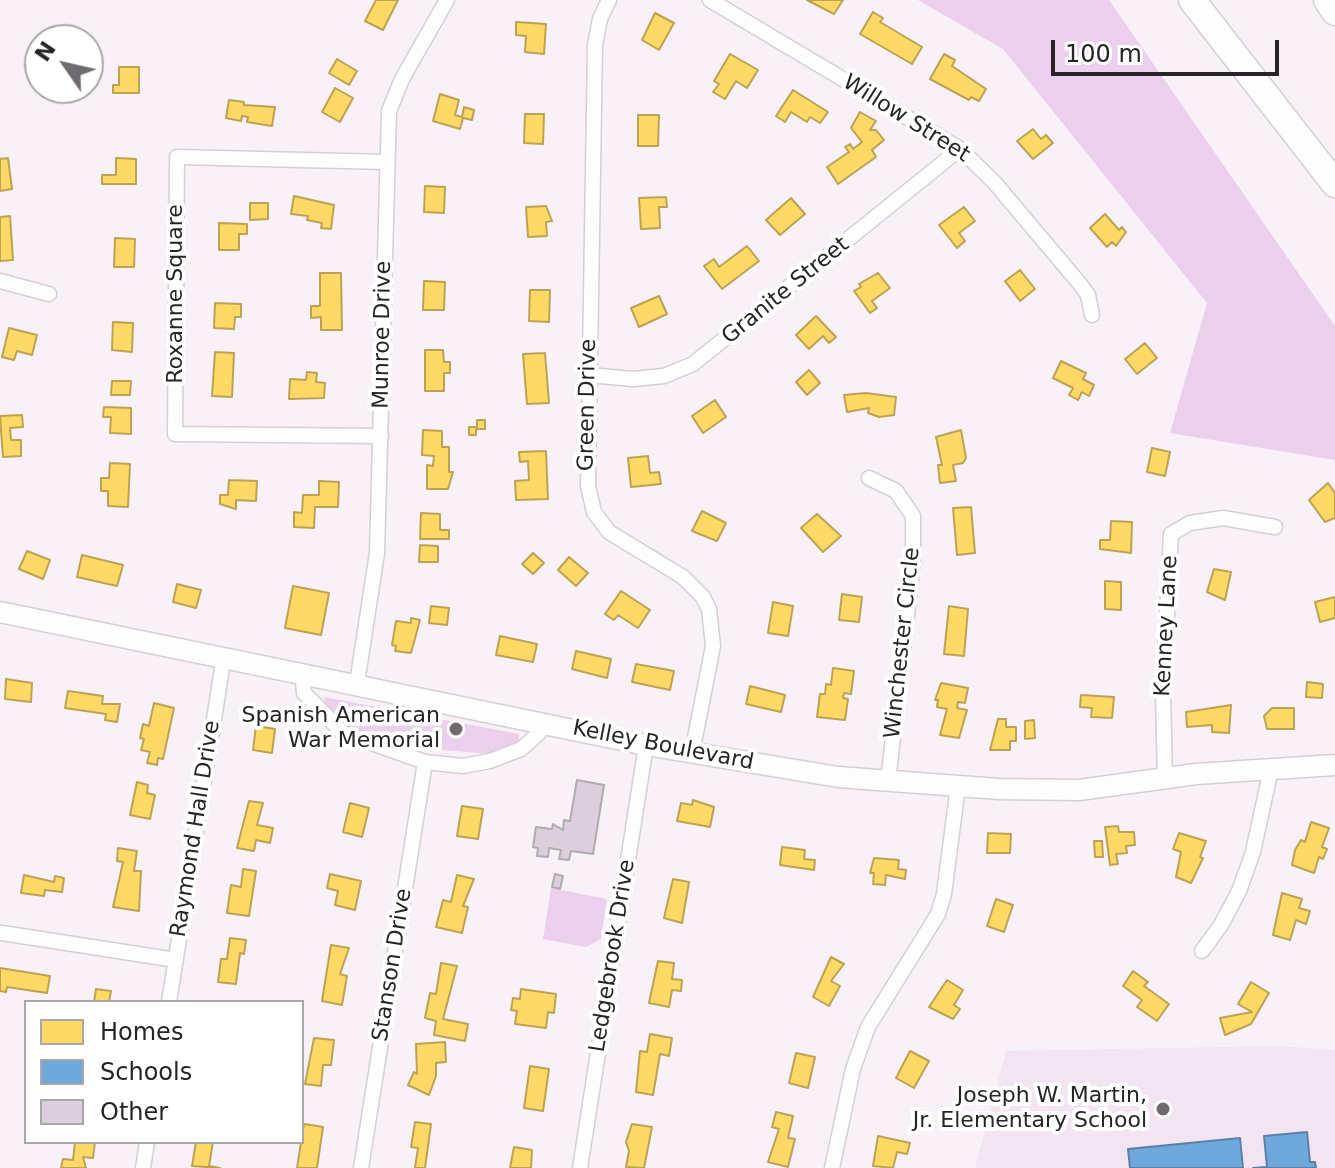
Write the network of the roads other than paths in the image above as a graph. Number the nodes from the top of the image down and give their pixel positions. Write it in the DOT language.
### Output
graph roads {
  1 [pos="447,0"];
  2 [pos="609,0"];
  3 [pos="710,0"];
  4 [pos="1192,0"];
  5 [pos="1211,0"];
  6 [pos="1327,0"];
  7 [pos="1335,12"];
  8 [pos="960,149"];
  9 [pos="387,162"];
  10 [pos="1335,183"];
  11 [pos="0,281"];
  12 [pos="49,294"];
  13 [pos="1092,315"];
  14 [pos="589,375"];
  15 [pos="381,436"];
  16 [pos="869,478"];
  17 [pos="1275,527"];
  18 [pos="0,612"];
  19 [pos="224,656"];
  20 [pos="302,672"];
  21 [pos="357,683"];
  22 [pos="545,722"];
  23 [pos="646,745"];
  24 [pos="692,753"];
  25 [pos="425,762"];
  26 [pos="1335,765"];
  27 [pos="1271,769"];
  28 [pos="1165,779"];
  29 [pos="888,782"];
  30 [pos="958,786"];
  31 [pos="2,933"];
  32 [pos="1202,951"];
  33 [pos="176,960"];
  34 [pos="169,1000"];
  35 [pos="147,1144"];
  36 [pos="143,1168"];
  37 [pos="361,1168"];
  38 [pos="580,1168"];
  39 [pos="832,1168"];
  1 -- 9 [label="street, Munroe Drive"];
  2 -- 14 [label="street, Green Drive"];
  3 -- 8 [label="street, Willow Street"];
  4 -- 10 [label="highway"];
  5 -- 10 [label="highway"];
  6 -- 7 [label="highway"];
  8 -- 13 [label="street, Willow Street"];
  8 -- 14 [label="street, Granite Street"];
  9 -- 15 [label="street, Munroe Drive"];
  9 -- 15 [label="street, Roxanne Square"];
  11 -- 12 [label="street"];
  14 -- 24 [label="street, Green Drive"];
  15 -- 21 [label="street, Munroe Drive"];
  16 -- 29 [label="street, Winchester Circle"];
  17 -- 28 [label="street, Kenney Lane"];
  18 -- 19 [label="main road, Kelley Boulevard"];
  19 -- 20 [label="main road, Kelley Boulevard"];
  19 -- 33 [label="street, Raymond Hall Drive"];
  20 -- 21 [label="main road, Kelley Boulevard"];
  20 -- 25 [label="street"];
  21 -- 22 [label="main road, Kelley Boulevard"];
  22 -- 23 [label="main road, Kelley Boulevard"];
  22 -- 25 [label="street"];
  23 -- 24 [label="main road, Kelley Boulevard"];
  23 -- 38 [label="street, Ledgebrook Drive"];
  24 -- 29 [label="main road, Kelley Boulevard"];
  25 -- 37 [label="street, Stanson Drive"];
  26 -- 27 [label="main road, Kelley Boulevard"];
  27 -- 28 [label="main road, Kelley Boulevard"];
  27 -- 32 [label="street"];
  28 -- 30 [label="main road, Kelley Boulevard"];
  29 -- 30 [label="main road, Kelley Boulevard"];
  30 -- 39 [label="street"];
  31 -- 33 [label="street"];
  33 -- 34 [label="street, Raymond Hall Drive"];
  35 -- 36 [label="street"];
}
